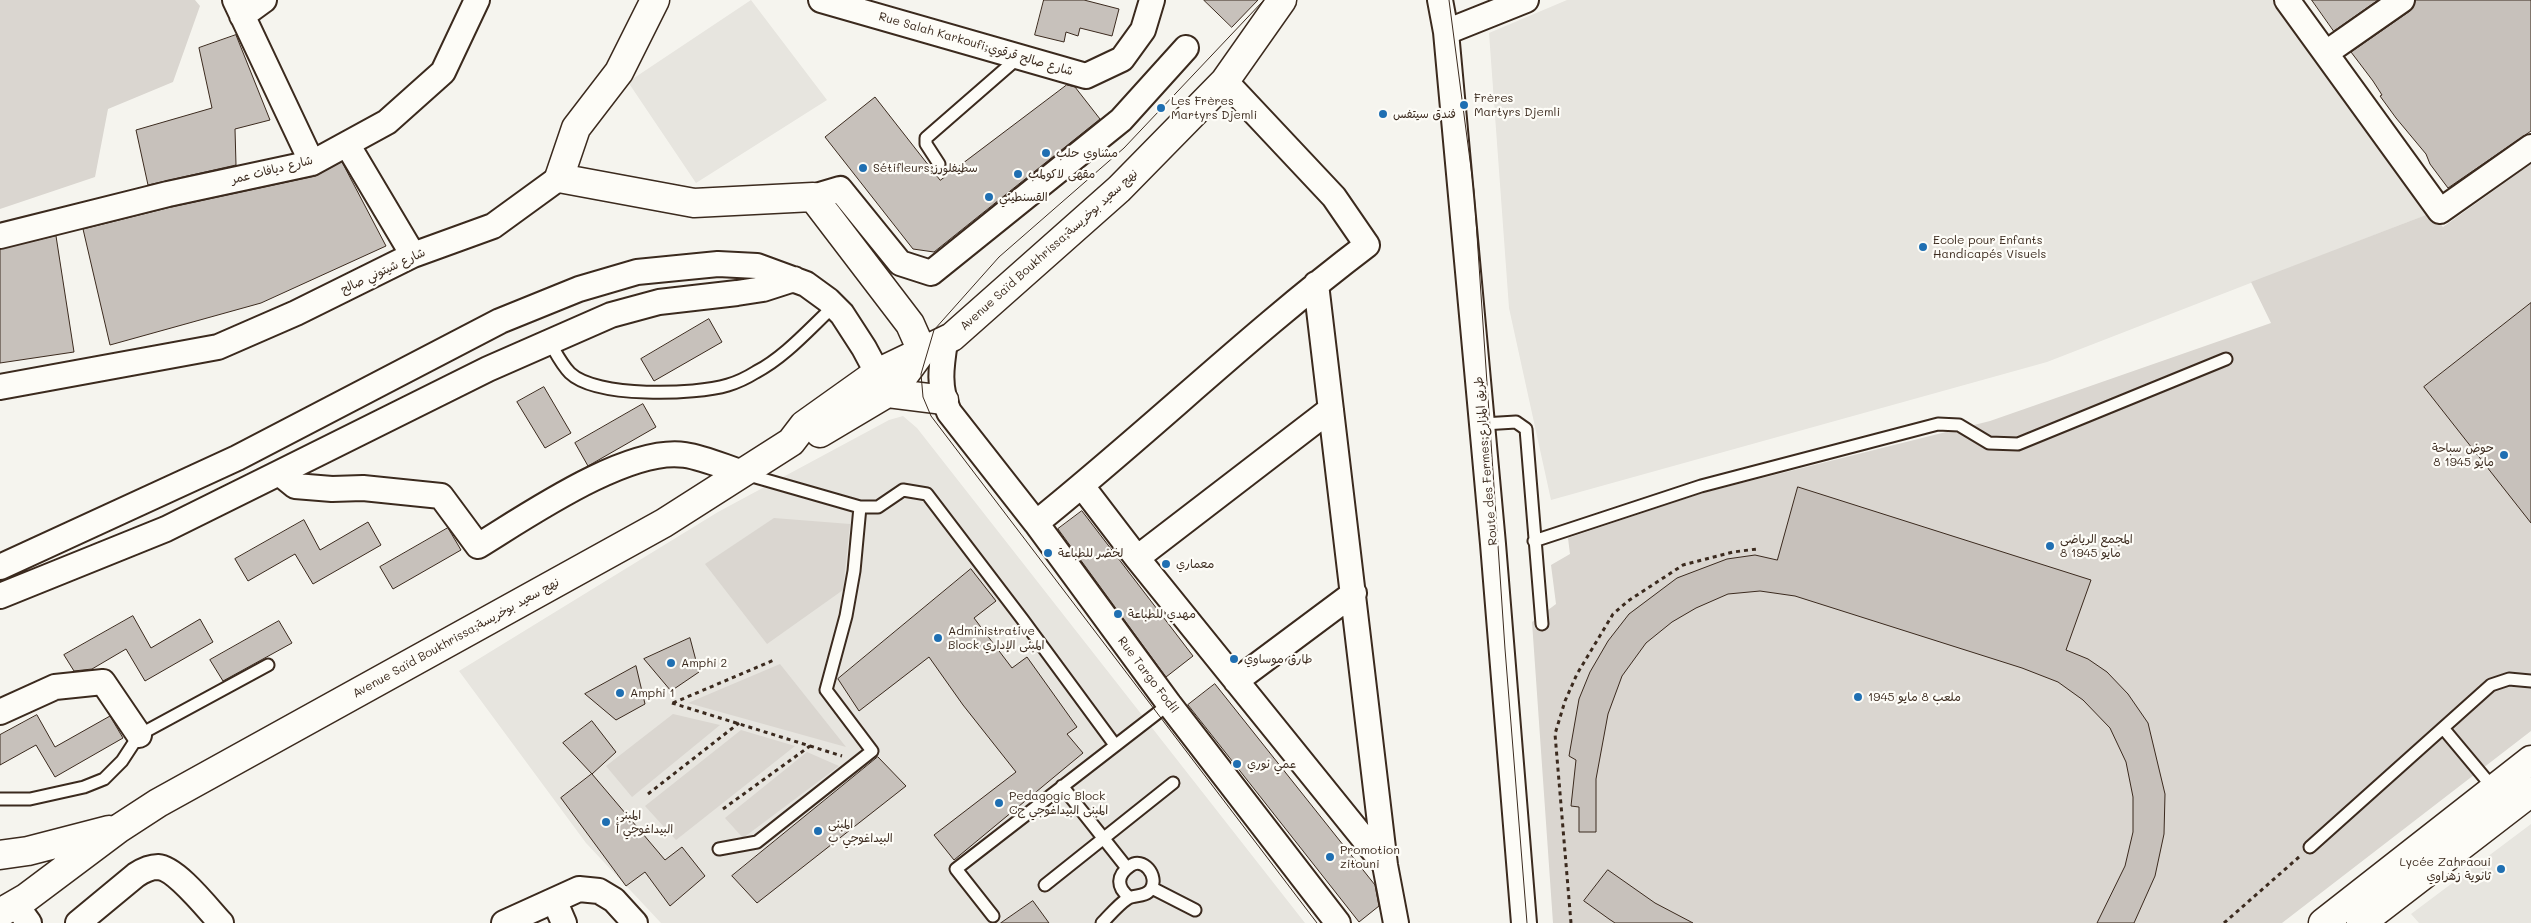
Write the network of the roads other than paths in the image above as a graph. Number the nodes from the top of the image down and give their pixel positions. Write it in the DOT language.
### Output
graph roads {
  1 [pos="264,0"];
  2 [pos="477,0"];
  3 [pos="655,0"];
  4 [pos="821,0"];
  5 [pos="1152,0"];
  6 [pos="1282,0"];
  7 [pos="1440,0"];
  8 [pos="1526,0"];
  9 [pos="2287,0"];
  10 [pos="2402,0"];
  11 [pos="238,8"];
  12 [pos="886,9"];
  13 [pos="1446,32"];
  14 [pos="1186,48"];
  15 [pos="2326,53"];
  16 [pos="1019,57"];
  17 [pos="1224,81"];
  18 [pos="347,144"];
  19 [pos="2531,147"];
  20 [pos="312,163"];
  21 [pos="939,164"];
  22 [pos="559,178"];
  23 [pos="814,197"];
  24 [pos="0,236"];
  25 [pos="412,255"];
  26 [pos="637,272"];
  27 [pos="794,280"];
  28 [pos="1316,284"];
  29 [pos="638,306"];
  30 [pos="834,306"];
  31 [pos="549,341"];
  32 [pos="934,346"];
  33 [pos="2226,359"];
  34 [pos="882,383"];
  35 [pos="0,386"];
  36 [pos="944,400"];
  37 [pos="1331,409"];
  38 [pos="1483,424"];
  39 [pos="279,473"];
  40 [pos="743,474"];
  41 [pos="1082,486"];
  42 [pos="860,507"];
  43 [pos="1036,523"];
  44 [pos="1534,541"];
  45 [pos="1137,558"];
  46 [pos="0,567"];
  47 [pos="1354,593"];
  48 [pos="0,596"];
  49 [pos="1542,624"];
  50 [pos="268,665"];
  51 [pos="1236,681"];
  52 [pos="2531,682"];
  53 [pos="1169,704"];
  54 [pos="0,712"];
  55 [pos="2443,728"];
  56 [pos="139,735"];
  57 [pos="1115,745"];
  58 [pos="2531,760"];
  59 [pos="1173,783"];
  60 [pos="1062,786"];
  61 [pos="2531,792"];
  62 [pos="0,799"];
  63 [pos="2490,802"];
  64 [pos="118,829"];
  65 [pos="1104,838"];
  66 [pos="2310,847"];
  67 [pos="719,849"];
  68 [pos="0,856"];
  69 [pos="1385,865"];
  70 [pos="1127,868"];
  71 [pos="1045,885"];
  72 [pos="1152,888"];
  73 [pos="1128,897"];
  74 [pos="1195,910"];
  75 [pos="560,912"];
  76 [pos="15,913"];
  77 [pos="993,916"];
  78 [pos="2355,917"];
  79 [pos="78,923"];
  80 [pos="221,923"];
  81 [pos="504,923"];
  82 [pos="635,923"];
  83 [pos="1102,923"];
  84 [pos="1338,923"];
  85 [pos="1396,923"];
  86 [pos="1524,923"];
  87 [pos="2324,923"];
  1 -- 11 [label="street"];
  2 -- 18 [label="street, شارع ديافات عمر"];
  3 -- 22 [label="main road"];
  4 -- 12 [label="street, Rue Salah Karkoufi;شارع صالح قرقوي"];
  5 -- 16 [label="street, Rue Salah Karkoufi;شارع صالح قرقوي"];
  6 -- 17 [label="main road, Avenue Saïd Boukhrissa;نهج سعيد بوخريسة"];
  7 -- 13 [label="street, Route des Fermes;طريق المزارع"];
  8 -- 13 [label="street"];
  9 -- 15 [label="street"];
  10 -- 15 [label="street"];
  11 -- 20 [label="street"];
  12 -- 16 [label="street, Rue Salah Karkoufi;شارع صالح قرقوي"];
  13 -- 38 [label="street, Route des Fermes;طريق المزارع"];
  14 -- 23 [label="street"];
  15 -- 19 [label="street"];
  16 -- 21 [label="lane"];
  17 -- 28 [label="street"];
  17 -- 32 [label="main road, Avenue Saïd Boukhrissa;نهج سعيد بوخريسة"];
  18 -- 20 [label="street, شارع ديافات عمر"];
  18 -- 25 [label="street"];
  20 -- 24 [label="street, شارع ديافات عمر"];
  22 -- 23 [label="main road"];
  22 -- 25 [label="street, شارع شيتوني صالح"];
  23 -- 32 [label="main road"];
  25 -- 35 [label="street, شارع شيتوني صالح"];
  26 -- 27 [label="street"];
  26 -- 29 [label="street"];
  26 -- 46 [label="street"];
  27 -- 29 [label="street"];
  27 -- 30 [label="street"];
  28 -- 37 [label="street"];
  28 -- 41 [label="street"];
  29 -- 31 [label="street"];
  30 -- 31 [label="lane"];
  30 -- 34 [label="street"];
  31 -- 39 [label="street"];
  32 -- 34 [label="main road, Avenue Saïd Boukhrissa;نهج سعيد بوخريسة"];
  32 -- 36 [label="street, Rue Targo Fodil"];
  33 -- 44 [label="lane"];
  34 -- 36 [label="main road"];
  34 -- 40 [label="main road, Avenue Saïd Boukhrissa;نهج سعيد بوخريسة"];
  36 -- 43 [label="street, Rue Targo Fodil"];
  37 -- 45 [label="street"];
  37 -- 47 [label="street"];
  38 -- 44 [label="lane"];
  38 -- 86 [label="street, Route des Fermes;طريق المزارع"];
  39 -- 40 [label="street"];
  39 -- 48 [label="street"];
  40 -- 42 [label="lane"];
  40 -- 64 [label="main road, Avenue Saïd Boukhrissa;نهج سعيد بوخريسة"];
  41 -- 43 [label="street"];
  41 -- 45 [label="street"];
  42 -- 57 [label="lane"];
  42 -- 67 [label="lane"];
  43 -- 53 [label="street, Rue Targo Fodil"];
  44 -- 49 [label="lane"];
  45 -- 51 [label="street"];
  47 -- 51 [label="street"];
  47 -- 69 [label="street"];
  50 -- 56 [label="lane"];
  51 -- 69 [label="street"];
  52 -- 55 [label="lane"];
  53 -- 57 [label="lane"];
  53 -- 84 [label="street, Rue Targo Fodil"];
  54 -- 56 [label="street"];
  55 -- 63 [label="lane"];
  55 -- 66 [label="lane"];
  56 -- 62 [label="lane"];
  57 -- 60 [label="lane"];
  58 -- 63 [label="main road"];
  59 -- 65 [label="lane"];
  60 -- 65 [label="lane"];
  60 -- 77 [label="lane"];
  61 -- 63 [label="main road"];
  63 -- 78 [label="main road"];
  64 -- 68 [label="main road, Avenue Saïd Boukhrissa;نهج سعيد بوخريسة"];
  64 -- 76 [label="main road, Avenue Saïd Boukhrissa;نهج سعيد بوخريسة"];
  65 -- 70 [label="lane"];
  65 -- 71 [label="lane"];
  69 -- 85 [label="street"];
  70 -- 72 [label="lane"];
  70 -- 73 [label="lane"];
  72 -- 73 [label="lane"];
  72 -- 74 [label="lane"];
  73 -- 83 [label="lane"];
  75 -- 81 [label="street"];
  75 -- 82 [label="street"];
  78 -- 87 [label="main road"];
  79 -- 80 [label="street"];
}
